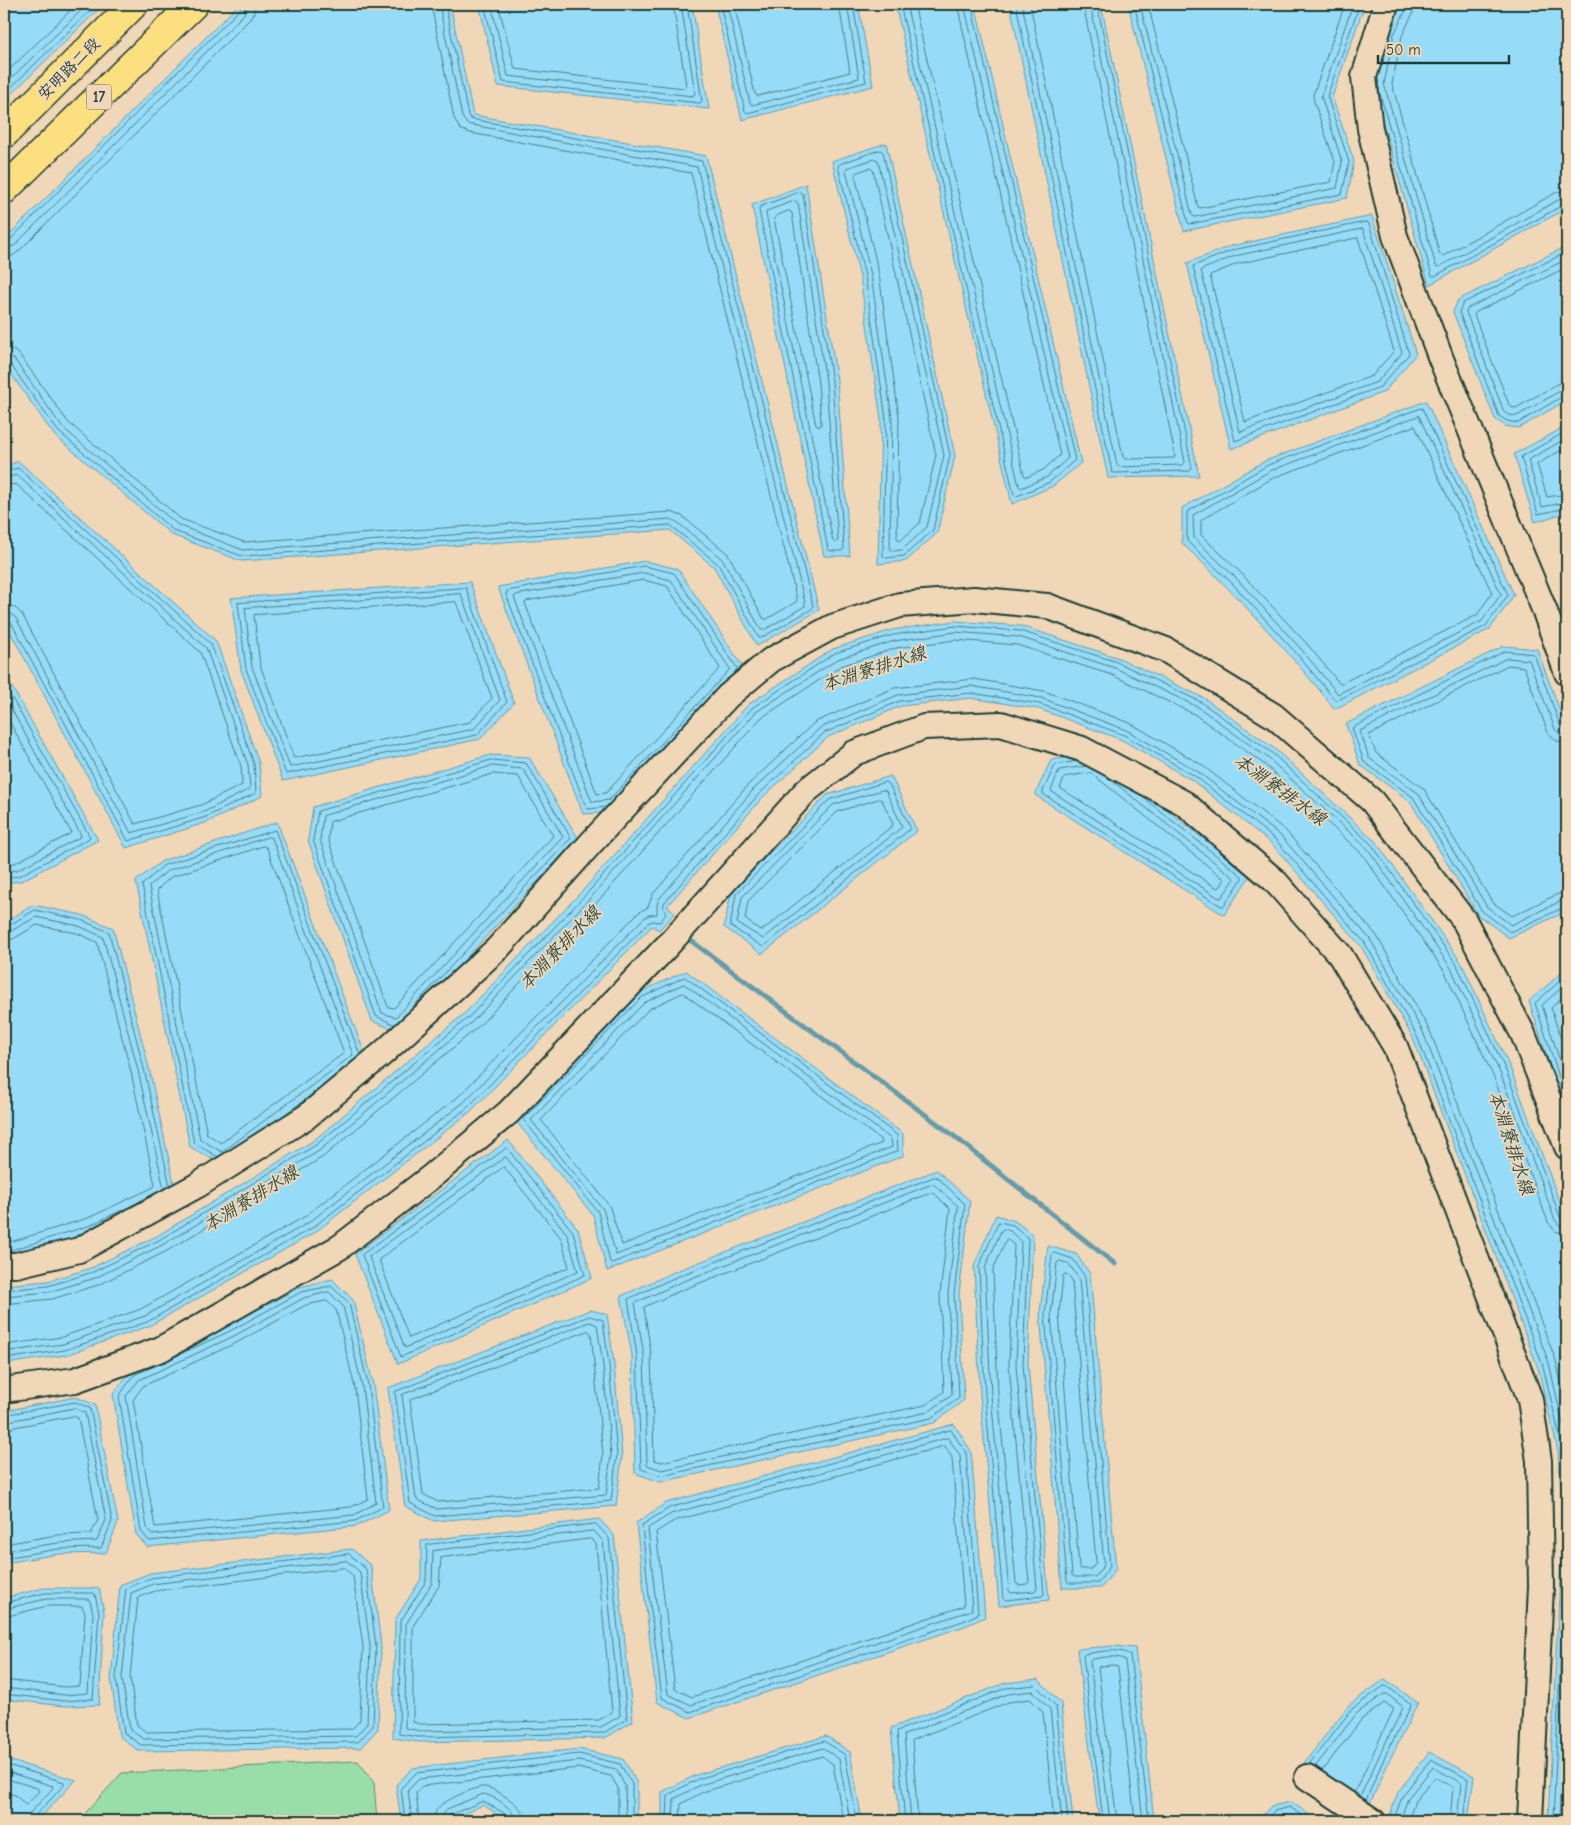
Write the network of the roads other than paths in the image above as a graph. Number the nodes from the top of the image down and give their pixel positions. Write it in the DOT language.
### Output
graph roads {
  1 [pos="134,4"];
  2 [pos="194,4"];
  3 [pos="1386,4"];
  4 [pos="4,134"];
  5 [pos="4,190"];
  6 [pos="1567,673"];
  7 [pos="1567,1147"];
  8 [pos="4,1265"];
  9 [pos="4,1390"];
  10 [pos="1307,1777"];
  11 [pos="1373,1821"];
  12 [pos="1530,1821"];
  1 -- 4 [label="main road, 安明路二段 / 17"];
  2 -- 5 [label="main road, 17"];
  3 -- 6 [label="lane"];
  7 -- 8 [label="lane"];
  9 -- 12 [label="lane"];
  10 -- 11 [label="lane"];
}
